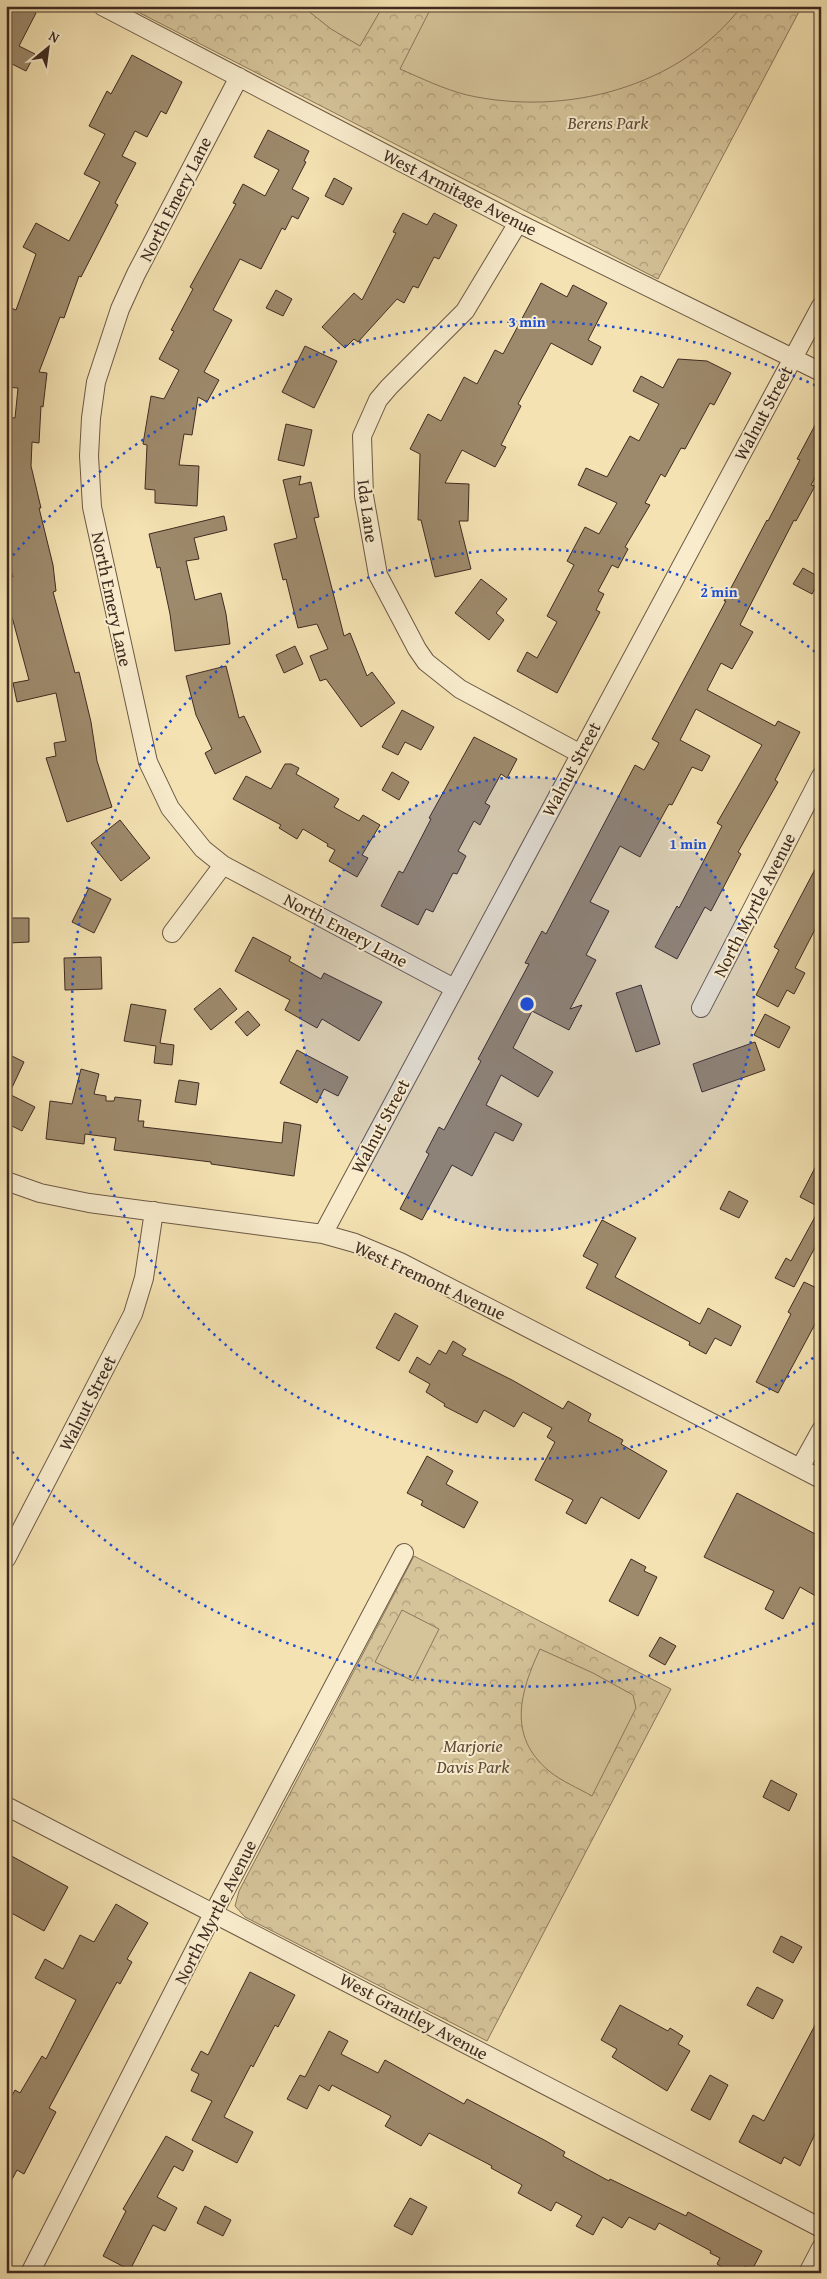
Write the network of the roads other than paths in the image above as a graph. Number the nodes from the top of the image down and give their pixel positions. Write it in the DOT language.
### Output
graph roads {
  1 [pos="102,6"];
  2 [pos="239,77"];
  3 [pos="518,223"];
  4 [pos="821,306"];
  5 [pos="793,358"];
  6 [pos="821,372"];
  7 [pos="579,753"];
  8 [pos="821,776"];
  9 [pos="222,865"];
  10 [pos="172,933"];
  11 [pos="454,988"];
  12 [pos="701,1008"];
  13 [pos="6,1181"];
  14 [pos="154,1211"];
  15 [pos="323,1234"];
  16 [pos="821,1430"];
  17 [pos="800,1468"];
  18 [pos="821,1479"];
  19 [pos="404,1552"];
  20 [pos="6,1559"];
  21 [pos="6,1806"];
  22 [pos="214,1912"];
  23 [pos="821,2228"];
  24 [pos="821,2248"];
  25 [pos="30,2273"];
  26 [pos="808,2273"];
  1 -- 2 [label="street, West Armitage Avenue"];
  2 -- 3 [label="street, West Armitage Avenue"];
  2 -- 9 [label="street, North Emery Lane"];
  3 -- 5 [label="street, West Armitage Avenue"];
  3 -- 7 [label="street, Ida Lane"];
  4 -- 5 [label="street, Walnut Street"];
  5 -- 6 [label="street, West Armitage Avenue"];
  5 -- 7 [label="street, Walnut Street"];
  7 -- 11 [label="street, Walnut Street"];
  8 -- 12 [label="street, North Myrtle Avenue"];
  9 -- 10 [label="street"];
  9 -- 11 [label="street, North Emery Lane"];
  11 -- 15 [label="street, Walnut Street"];
  13 -- 14 [label="street, West Fremont Avenue"];
  14 -- 15 [label="street, West Fremont Avenue"];
  14 -- 20 [label="street, Walnut Street"];
  15 -- 17 [label="street, West Fremont Avenue"];
  16 -- 17 [label="street"];
  17 -- 18 [label="street, West Fremont Avenue"];
  19 -- 22 [label="street, North Myrtle Avenue"];
  21 -- 22 [label="street, West Grantley Avenue"];
  22 -- 23 [label="street, West Grantley Avenue"];
  22 -- 25 [label="street, North Myrtle Avenue"];
  24 -- 26 [label="street"];
}
